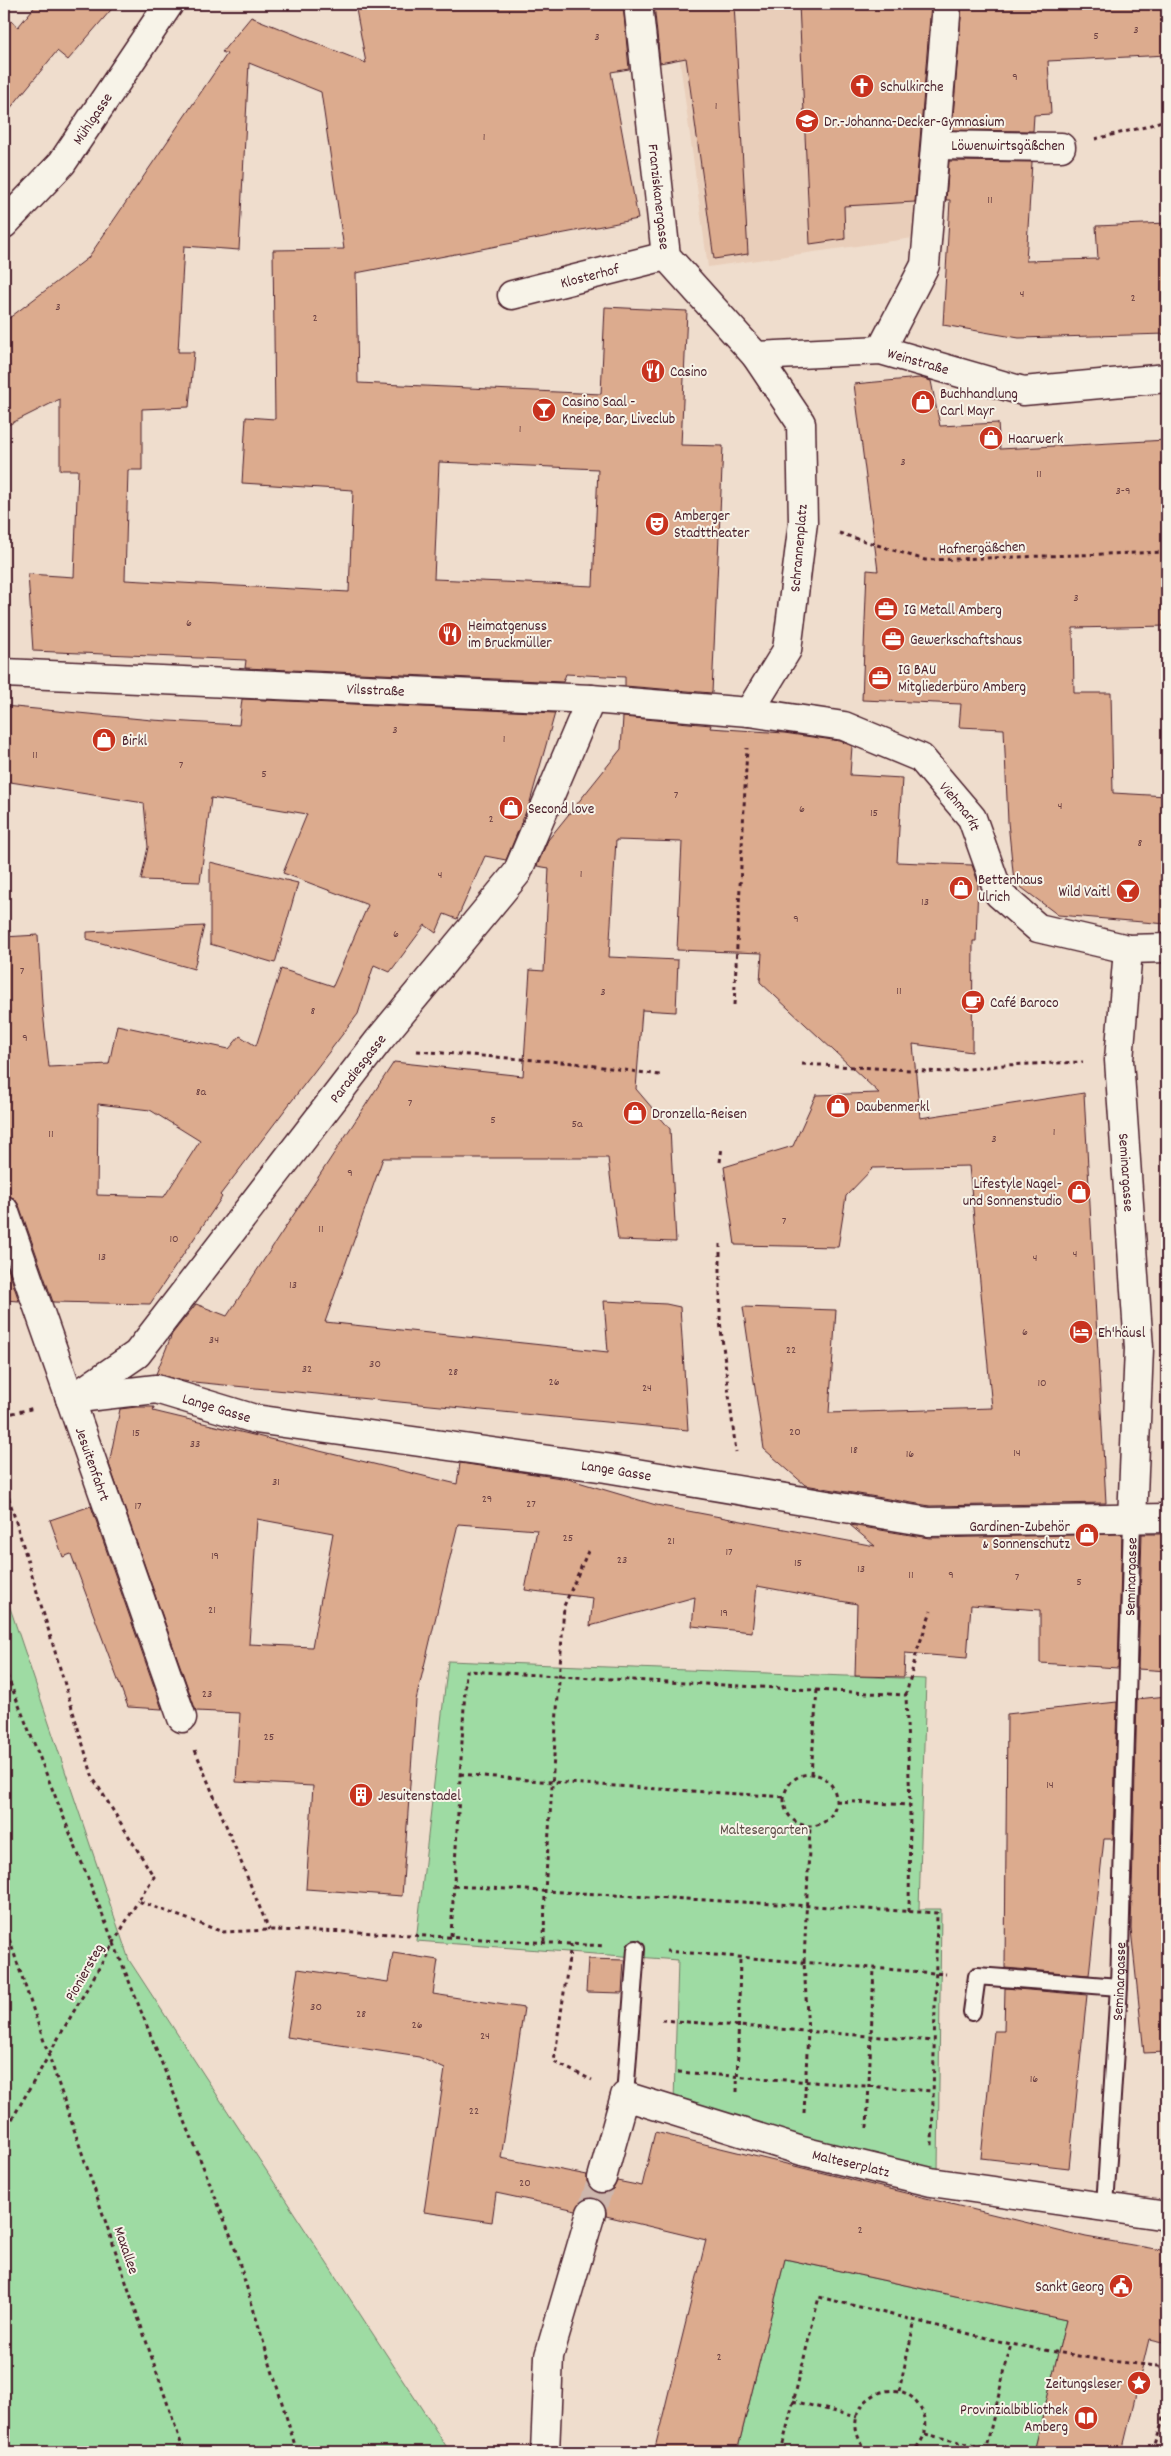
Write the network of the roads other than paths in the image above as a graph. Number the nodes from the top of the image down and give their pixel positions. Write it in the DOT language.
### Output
graph roads {
  1 [pos="170,4"];
  2 [pos="638,4"];
  3 [pos="947,4"];
  4 [pos="936,144"];
  5 [pos="1061,148"];
  6 [pos="4,224"];
  7 [pos="666,256"];
  8 [pos="512,295"];
  9 [pos="881,350"];
  10 [pos="756,356"];
  11 [pos="1167,378"];
  12 [pos="4,673"];
  13 [pos="591,699"];
  14 [pos="748,712"];
  15 [pos="1128,948"];
  16 [pos="1167,948"];
  17 [pos="4,1210"];
  18 [pos="70,1399"];
  19 [pos="1167,1518"];
  20 [pos="1132,1520"];
  21 [pos="182,1718"];
  22 [pos="636,1949"];
  23 [pos="1119,1987"];
  24 [pos="972,2012"];
  25 [pos="625,2096"];
  26 [pos="602,2178"];
  27 [pos="1105,2206"];
  28 [pos="591,2213"];
  29 [pos="1167,2216"];
  30 [pos="545,2452"];
  1 -- 6 [label="street, Mühlgasse"];
  2 -- 7 [label="street, Franziskanergasse"];
  3 -- 4 [label="street"];
  4 -- 5 [label="street, Löwenwirtsgäßchen"];
  4 -- 9 [label="street"];
  7 -- 8 [label="street, Klosterhof"];
  7 -- 10 [label="street, Franziskanergasse"];
  9 -- 10 [label="street, Weinstraße"];
  9 -- 11 [label="street, Weinstraße"];
  10 -- 14 [label="street, Schrannenplatz"];
  12 -- 13 [label="street, Vilsstraße"];
  13 -- 14 [label="street, Vilsstraße"];
  13 -- 18 [label="street, Paradiesgasse"];
  14 -- 15 [label="street, Viehmarkt"];
  15 -- 16 [label="street, Viehmarkt"];
  15 -- 20 [label="street, Seminargasse"];
  17 -- 18 [label="street, Jesuitenfahrt"];
  18 -- 20 [label="street, Lange Gasse"];
  18 -- 21 [label="street, Jesuitenfahrt"];
  19 -- 20 [label="street, Lange Gasse"];
  20 -- 23 [label="lane, Seminargasse"];
  22 -- 25 [label="lane"];
  23 -- 24 [label="lane"];
  23 -- 27 [label="lane, Seminargasse"];
  25 -- 26 [label="street"];
  25 -- 27 [label="street, Malteserplatz"];
  27 -- 29 [label="street, Malteserplatz"];
  28 -- 30 [label="street"];
}
